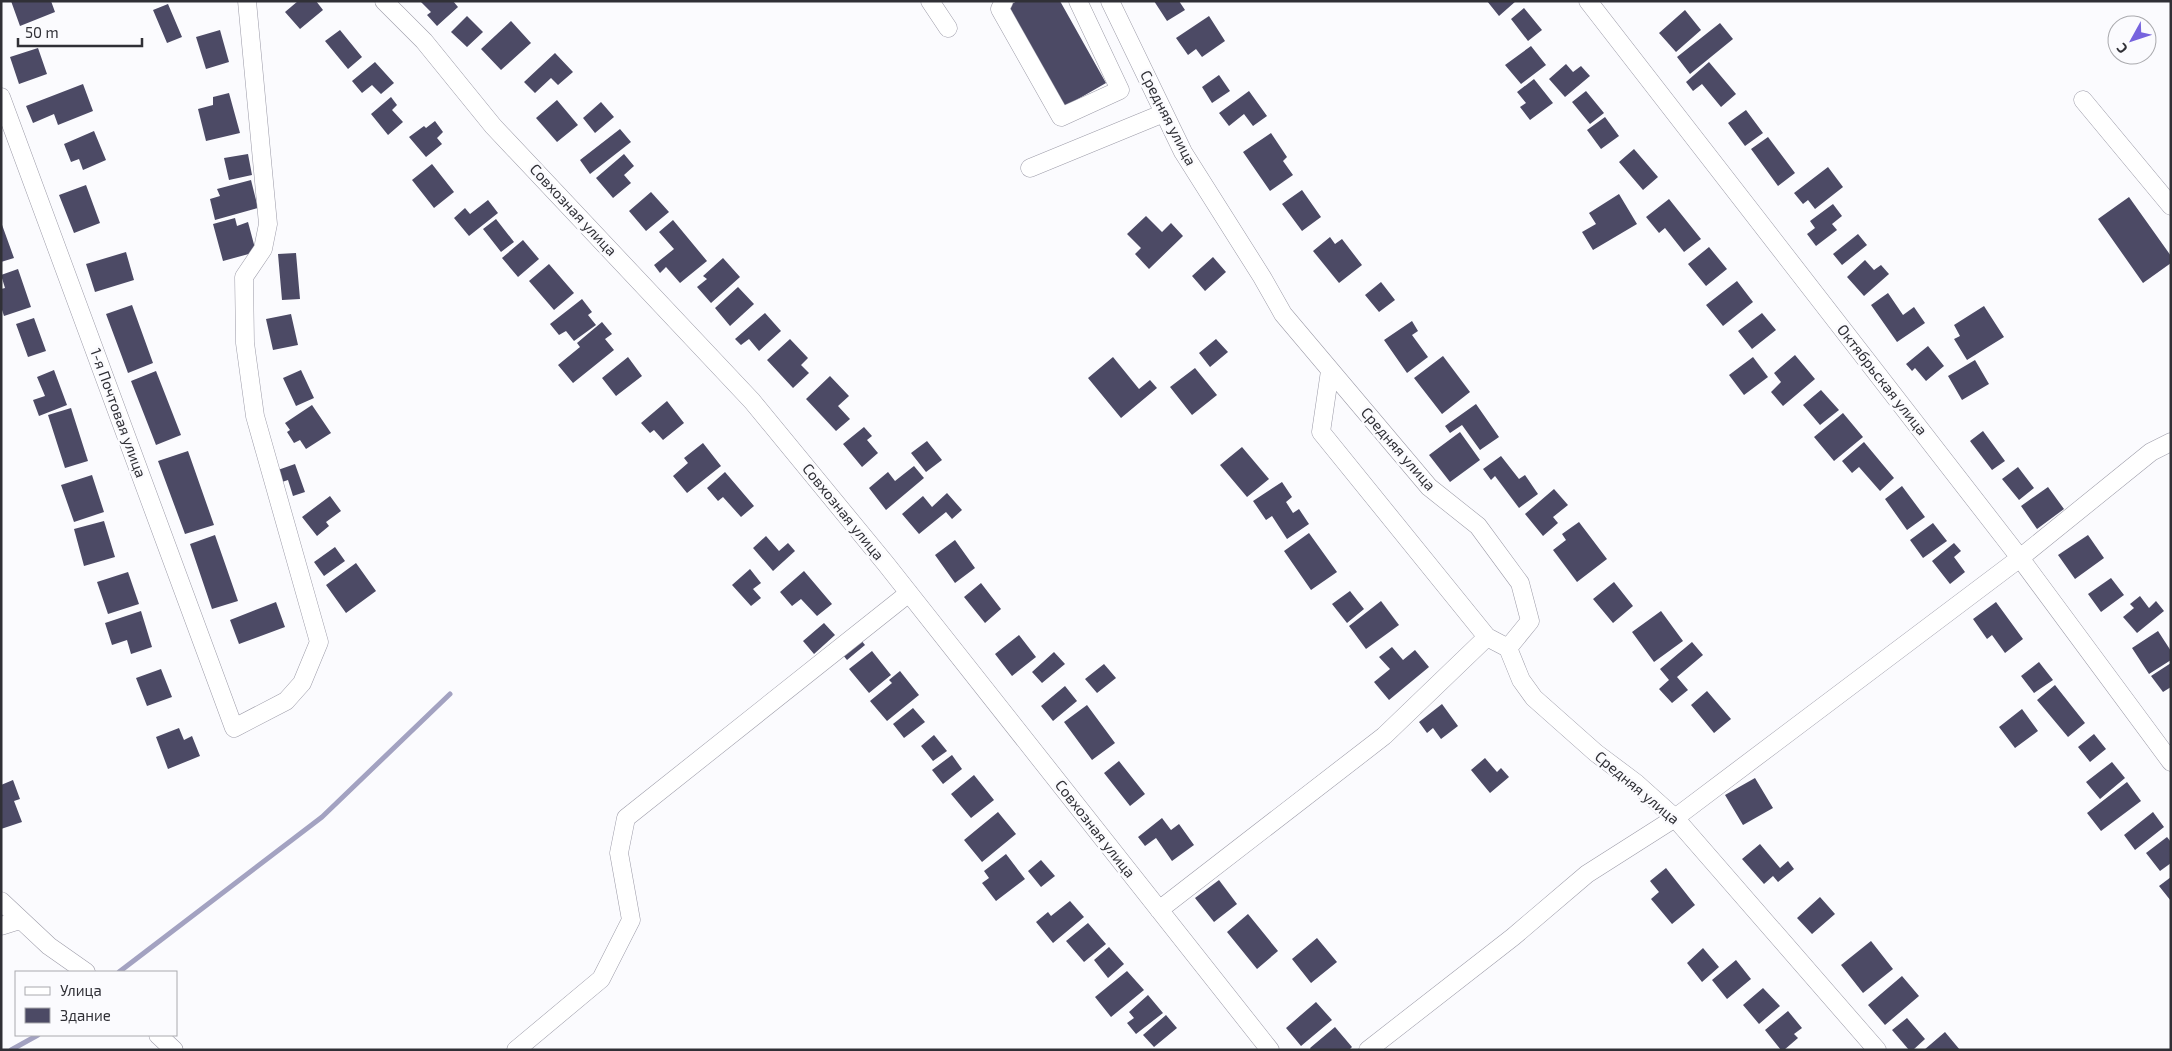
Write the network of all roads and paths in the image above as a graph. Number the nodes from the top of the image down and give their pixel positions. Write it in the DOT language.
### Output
graph roads {
  1 [pos="248,1"];
  2 [pos="384,1"];
  3 [pos="930,1"];
  4 [pos="1004,1"];
  5 [pos="1078,1"];
  6 [pos="1110,1"];
  7 [pos="1588,1"];
  8 [pos="948,28"];
  9 [pos="1,97"];
  10 [pos="2083,100"];
  11 [pos="1164,113"];
  12 [pos="1030,168"];
  13 [pos="2171,206"];
  14 [pos="1330,370"];
  15 [pos="2171,442"];
  16 [pos="2020,558"];
  17 [pos="909,593"];
  18 [pos="1487,637"];
  19 [pos="1508,648"];
  20 [pos="2171,762"];
  21 [pos="1675,818"];
  22 [pos="2,902"];
  23 [pos="1159,910"];
  24 [pos="20,920"];
  25 [pos="1,926"];
  26 [pos="85,971"];
  27 [pos="159,1036"];
  28 [pos="174,1050"];
  29 [pos="516,1050"];
  30 [pos="1270,1050"];
  31 [pos="1368,1050"];
  32 [pos="1876,1050"];
  1 -- 9 [label="street, 1-я Почтовая улица"];
  2 -- 17 [label="street, Совхозная улица"];
  3 -- 8 [label="street"];
  4 -- 5 [label="street"];
  6 -- 11 [label="street, Средняя улица"];
  7 -- 16 [label="street, Октябрьская улица"];
  10 -- 13 [label="street"];
  11 -- 12 [label="street"];
  11 -- 14 [label="street, Средняя улица"];
  14 -- 18 [label="street"];
  14 -- 19 [label="street, Средняя улица"];
  15 -- 16 [label="street"];
  16 -- 20 [label="street, Октябрьская улица"];
  16 -- 21 [label="street"];
  17 -- 23 [label="street, Совхозная улица"];
  17 -- 29 [label="street"];
  18 -- 19 [label="street"];
  18 -- 23 [label="street"];
  19 -- 21 [label="street, Средняя улица"];
  21 -- 31 [label="street"];
  21 -- 32 [label="street, Средняя улица"];
  22 -- 24 [label="street"];
  23 -- 30 [label="street, Совхозная улица"];
  24 -- 25 [label="street"];
  24 -- 26 [label="street"];
  27 -- 28 [label="street"];
}
